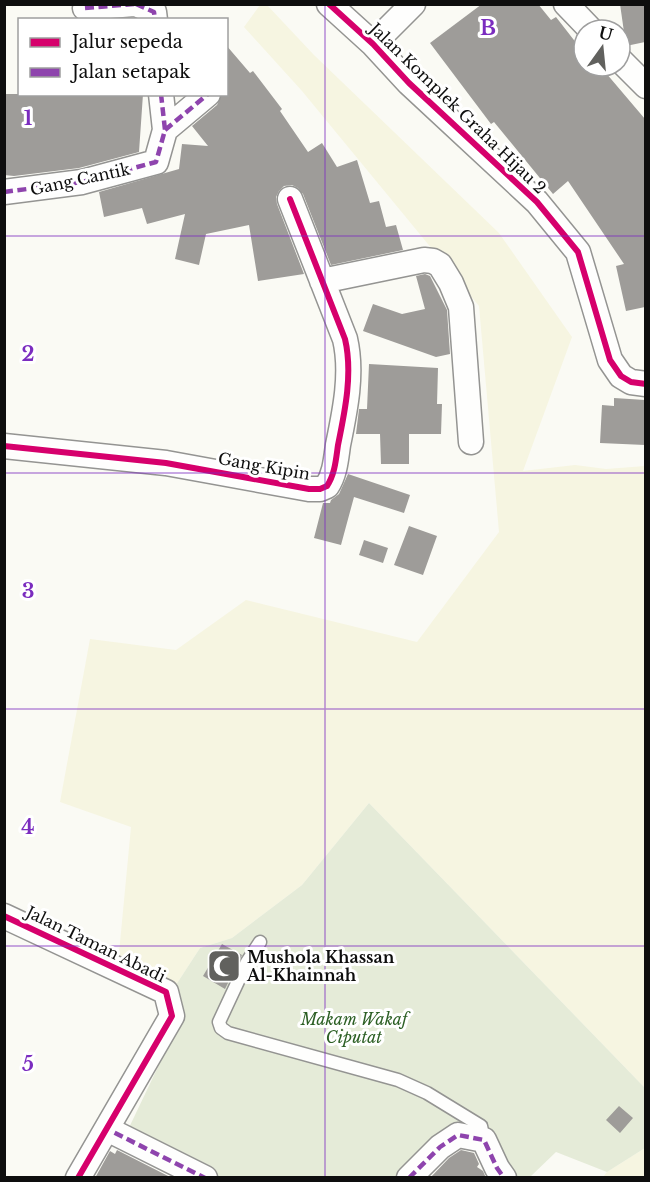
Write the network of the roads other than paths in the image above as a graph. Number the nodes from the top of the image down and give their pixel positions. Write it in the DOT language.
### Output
graph roads {
  1 [pos="135,4"];
  2 [pos="329,4"];
  3 [pos="413,4"];
  4 [pos="566,4"];
  5 [pos="85,8"];
  6 [pos="155,18"];
  7 [pos="579,18"];
  8 [pos="373,44"];
  9 [pos="632,72"];
  10 [pos="645,86"];
  11 [pos="161,96"];
  12 [pos="206,96"];
  13 [pos="165,130"];
  14 [pos="4,192"];
  15 [pos="290,199"];
  16 [pos="322,281"];
  17 [pos="645,384"];
  18 [pos="471,442"];
  19 [pos="4,446"];
  20 [pos="4,916"];
  21 [pos="260,942"];
  22 [pos="107,1129"];
  23 [pos="484,1140"];
  24 [pos="78,1178"];
  25 [pos="205,1178"];
  26 [pos="409,1178"];
  27 [pos="504,1178"];
  1 -- 5 [label="street"];
  1 -- 6 [label="street"];
  2 -- 8 [label="street, Jalan Komplek Graha Hijau 2"];
  3 -- 8 [label="street, Jalan Komplek Graha Hijau 2"];
  4 -- 7 [label="street"];
  8 -- 17 [label="street, Jalan Komplek Graha Hijau 2"];
  9 -- 10 [label="street"];
  11 -- 13 [label="street"];
  12 -- 13 [label="street"];
  13 -- 14 [label="street, Gang Cantik"];
  15 -- 16 [label="street, Gang Kipin"];
  16 -- 18 [label="street"];
  16 -- 19 [label="street, Gang Kipin"];
  20 -- 22 [label="street, Jalan Taman Abadi"];
  21 -- 23 [label="lane"];
  22 -- 24 [label="street, Jalan Taman Abadi"];
  22 -- 25 [label="street"];
  23 -- 26 [label="street"];
  23 -- 27 [label="street"];
}
